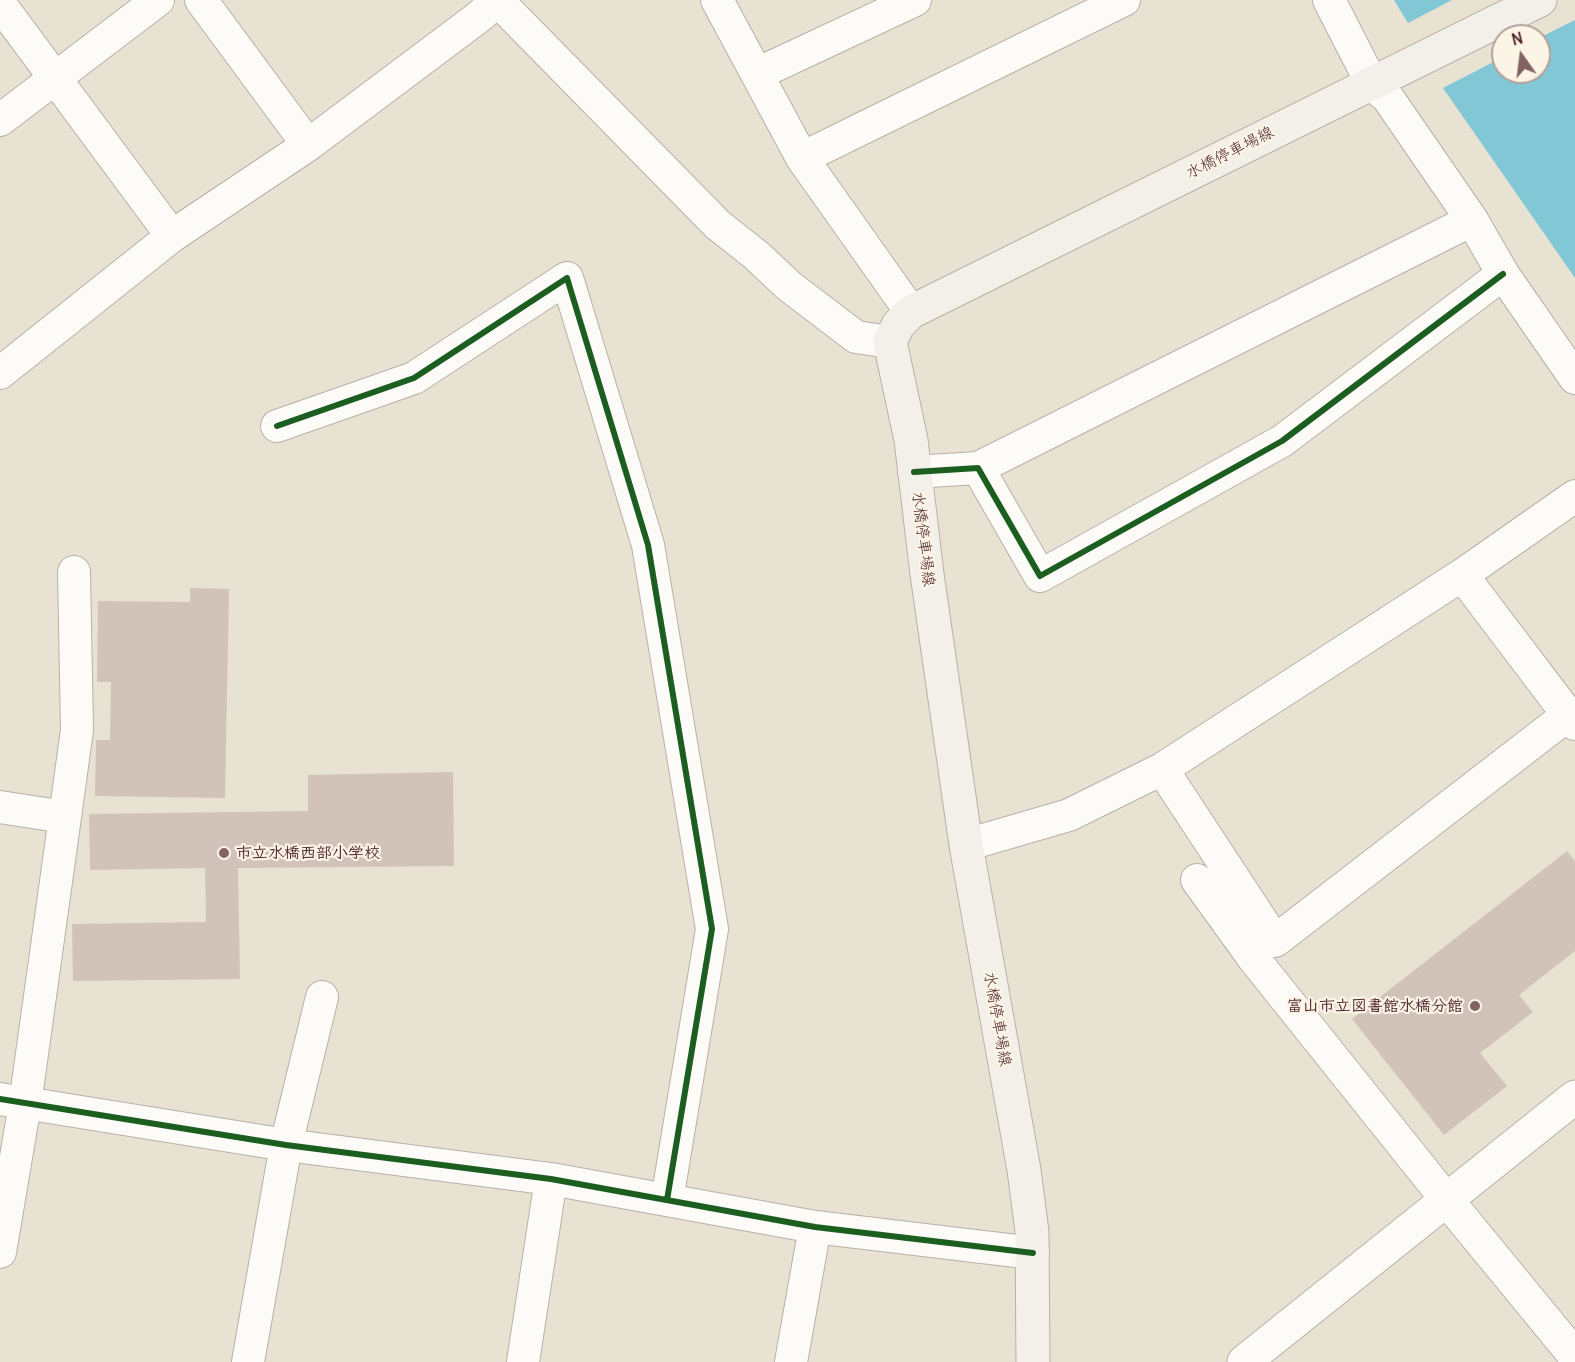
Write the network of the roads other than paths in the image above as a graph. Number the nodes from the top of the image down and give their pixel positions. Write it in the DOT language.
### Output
graph roads {
  1 [pos="158,0"];
  2 [pos="201,0"];
  3 [pos="497,0"];
  4 [pos="717,0"];
  5 [pos="915,0"];
  6 [pos="1124,0"];
  7 [pos="1329,0"];
  8 [pos="1540,0"];
  9 [pos="0,4"];
  10 [pos="757,74"];
  11 [pos="55,79"];
  12 [pos="1372,84"];
  13 [pos="0,120"];
  14 [pos="308,145"];
  15 [pos="802,158"];
  16 [pos="1472,220"];
  17 [pos="172,236"];
  18 [pos="1503,274"];
  19 [pos="911,312"];
  20 [pos="890,342"];
  21 [pos="0,373"];
  22 [pos="1575,378"];
  23 [pos="277,426"];
  24 [pos="978,468"];
  25 [pos="915,472"];
  26 [pos="1575,496"];
  27 [pos="74,572"];
  28 [pos="1462,574"];
  29 [pos="1571,720"];
  30 [pos="1162,769"];
  31 [pos="0,807"];
  32 [pos="65,817"];
  33 [pos="966,845"];
  34 [pos="1197,880"];
  35 [pos="1264,950"];
  36 [pos="322,997"];
  37 [pos="1575,1097"];
  38 [pos="13,1101"];
  39 [pos="286,1145"];
  40 [pos="551,1179"];
  41 [pos="1446,1199"];
  42 [pos="668,1200"];
  43 [pos="814,1227"];
  44 [pos="0,1252"];
  45 [pos="1033,1253"];
  46 [pos="1575,1356"];
  47 [pos="248,1362"];
  48 [pos="523,1362"];
  49 [pos="791,1362"];
  50 [pos="1034,1362"];
  51 [pos="1244,1362"];
  1 -- 11 [label="street"];
  2 -- 14 [label="street"];
  3 -- 14 [label="street"];
  3 -- 20 [label="street"];
  4 -- 10 [label="street"];
  5 -- 10 [label="street"];
  6 -- 15 [label="street"];
  7 -- 12 [label="street"];
  8 -- 12 [label="main road, 水橋停車場線"];
  9 -- 11 [label="street"];
  10 -- 15 [label="street"];
  11 -- 13 [label="street"];
  11 -- 17 [label="street"];
  12 -- 16 [label="street"];
  12 -- 19 [label="main road, 水橋停車場線"];
  14 -- 17 [label="street"];
  15 -- 19 [label="street"];
  16 -- 18 [label="street"];
  16 -- 24 [label="street"];
  17 -- 21 [label="street"];
  18 -- 22 [label="street"];
  18 -- 24 [label="street"];
  19 -- 20 [label="main road, 水橋停車場線"];
  20 -- 25 [label="main road, 水橋停車場線"];
  23 -- 42 [label="street"];
  24 -- 25 [label="street"];
  25 -- 33 [label="main road, 水橋停車場線"];
  26 -- 28 [label="street"];
  27 -- 32 [label="street"];
  28 -- 29 [label="street"];
  28 -- 30 [label="street"];
  29 -- 35 [label="street"];
  30 -- 33 [label="street"];
  30 -- 35 [label="street"];
  31 -- 32 [label="street"];
  32 -- 38 [label="street"];
  33 -- 45 [label="main road, 水橋停車場線"];
  34 -- 35 [label="street"];
  35 -- 41 [label="street"];
  36 -- 39 [label="street"];
  37 -- 41 [label="street"];
  38 -- 39 [label="street"];
  38 -- 44 [label="street"];
  39 -- 40 [label="street"];
  39 -- 47 [label="street"];
  40 -- 42 [label="street"];
  40 -- 48 [label="street"];
  41 -- 46 [label="street"];
  41 -- 51 [label="street"];
  42 -- 43 [label="street"];
  43 -- 45 [label="street"];
  43 -- 49 [label="street"];
  45 -- 50 [label="main road, 水橋停車場線"];
}
